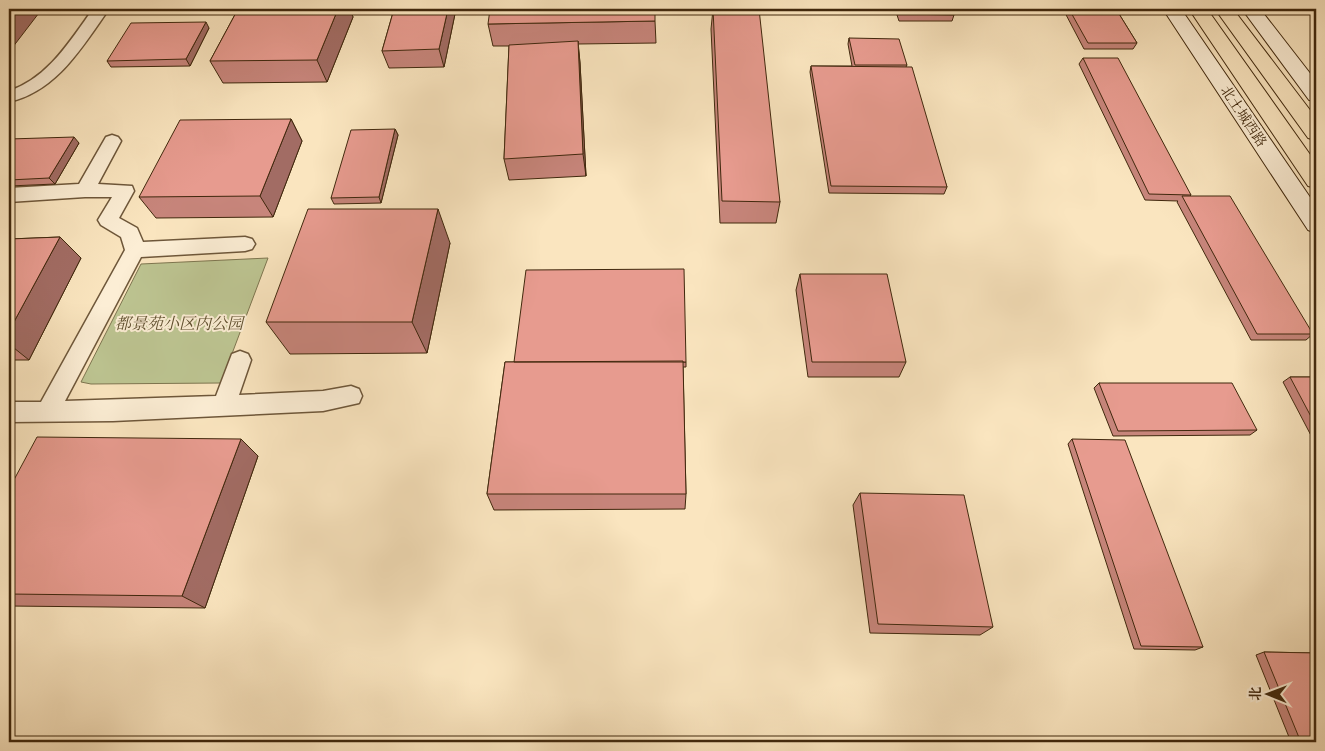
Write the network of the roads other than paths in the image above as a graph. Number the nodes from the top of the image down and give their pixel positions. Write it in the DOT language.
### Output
graph roads {
  1 [pos="101,9"];
  2 [pos="1172,9"];
  3 [pos="1198,9"];
  4 [pos="1224,9"];
  5 [pos="1251,9"];
  6 [pos="1316,95"];
  7 [pos="9,97"];
  8 [pos="1316,133"];
  9 [pos="112,141"];
  10 [pos="1316,180"];
  11 [pos="85,190"];
  12 [pos="9,195"];
  13 [pos="1316,224"];
  14 [pos="244,244"];
  15 [pos="134,250"];
  16 [pos="240,360"];
  17 [pos="351,396"];
  18 [pos="224,405"];
  19 [pos="48,411"];
  20 [pos="9,412"];
  1 -- 7 [label="street"];
  2 -- 13 [label="street, 北土城西路"];
  3 -- 10 [label="main road, 北土城西路"];
  4 -- 8 [label="main road"];
  5 -- 6 [label="street"];
  9 -- 11 [label="street"];
  11 -- 12 [label="street"];
  11 -- 15 [label="street"];
  14 -- 15 [label="street"];
  15 -- 19 [label="street"];
  16 -- 18 [label="street"];
  17 -- 18 [label="street"];
  18 -- 19 [label="street"];
  19 -- 20 [label="street"];
}
